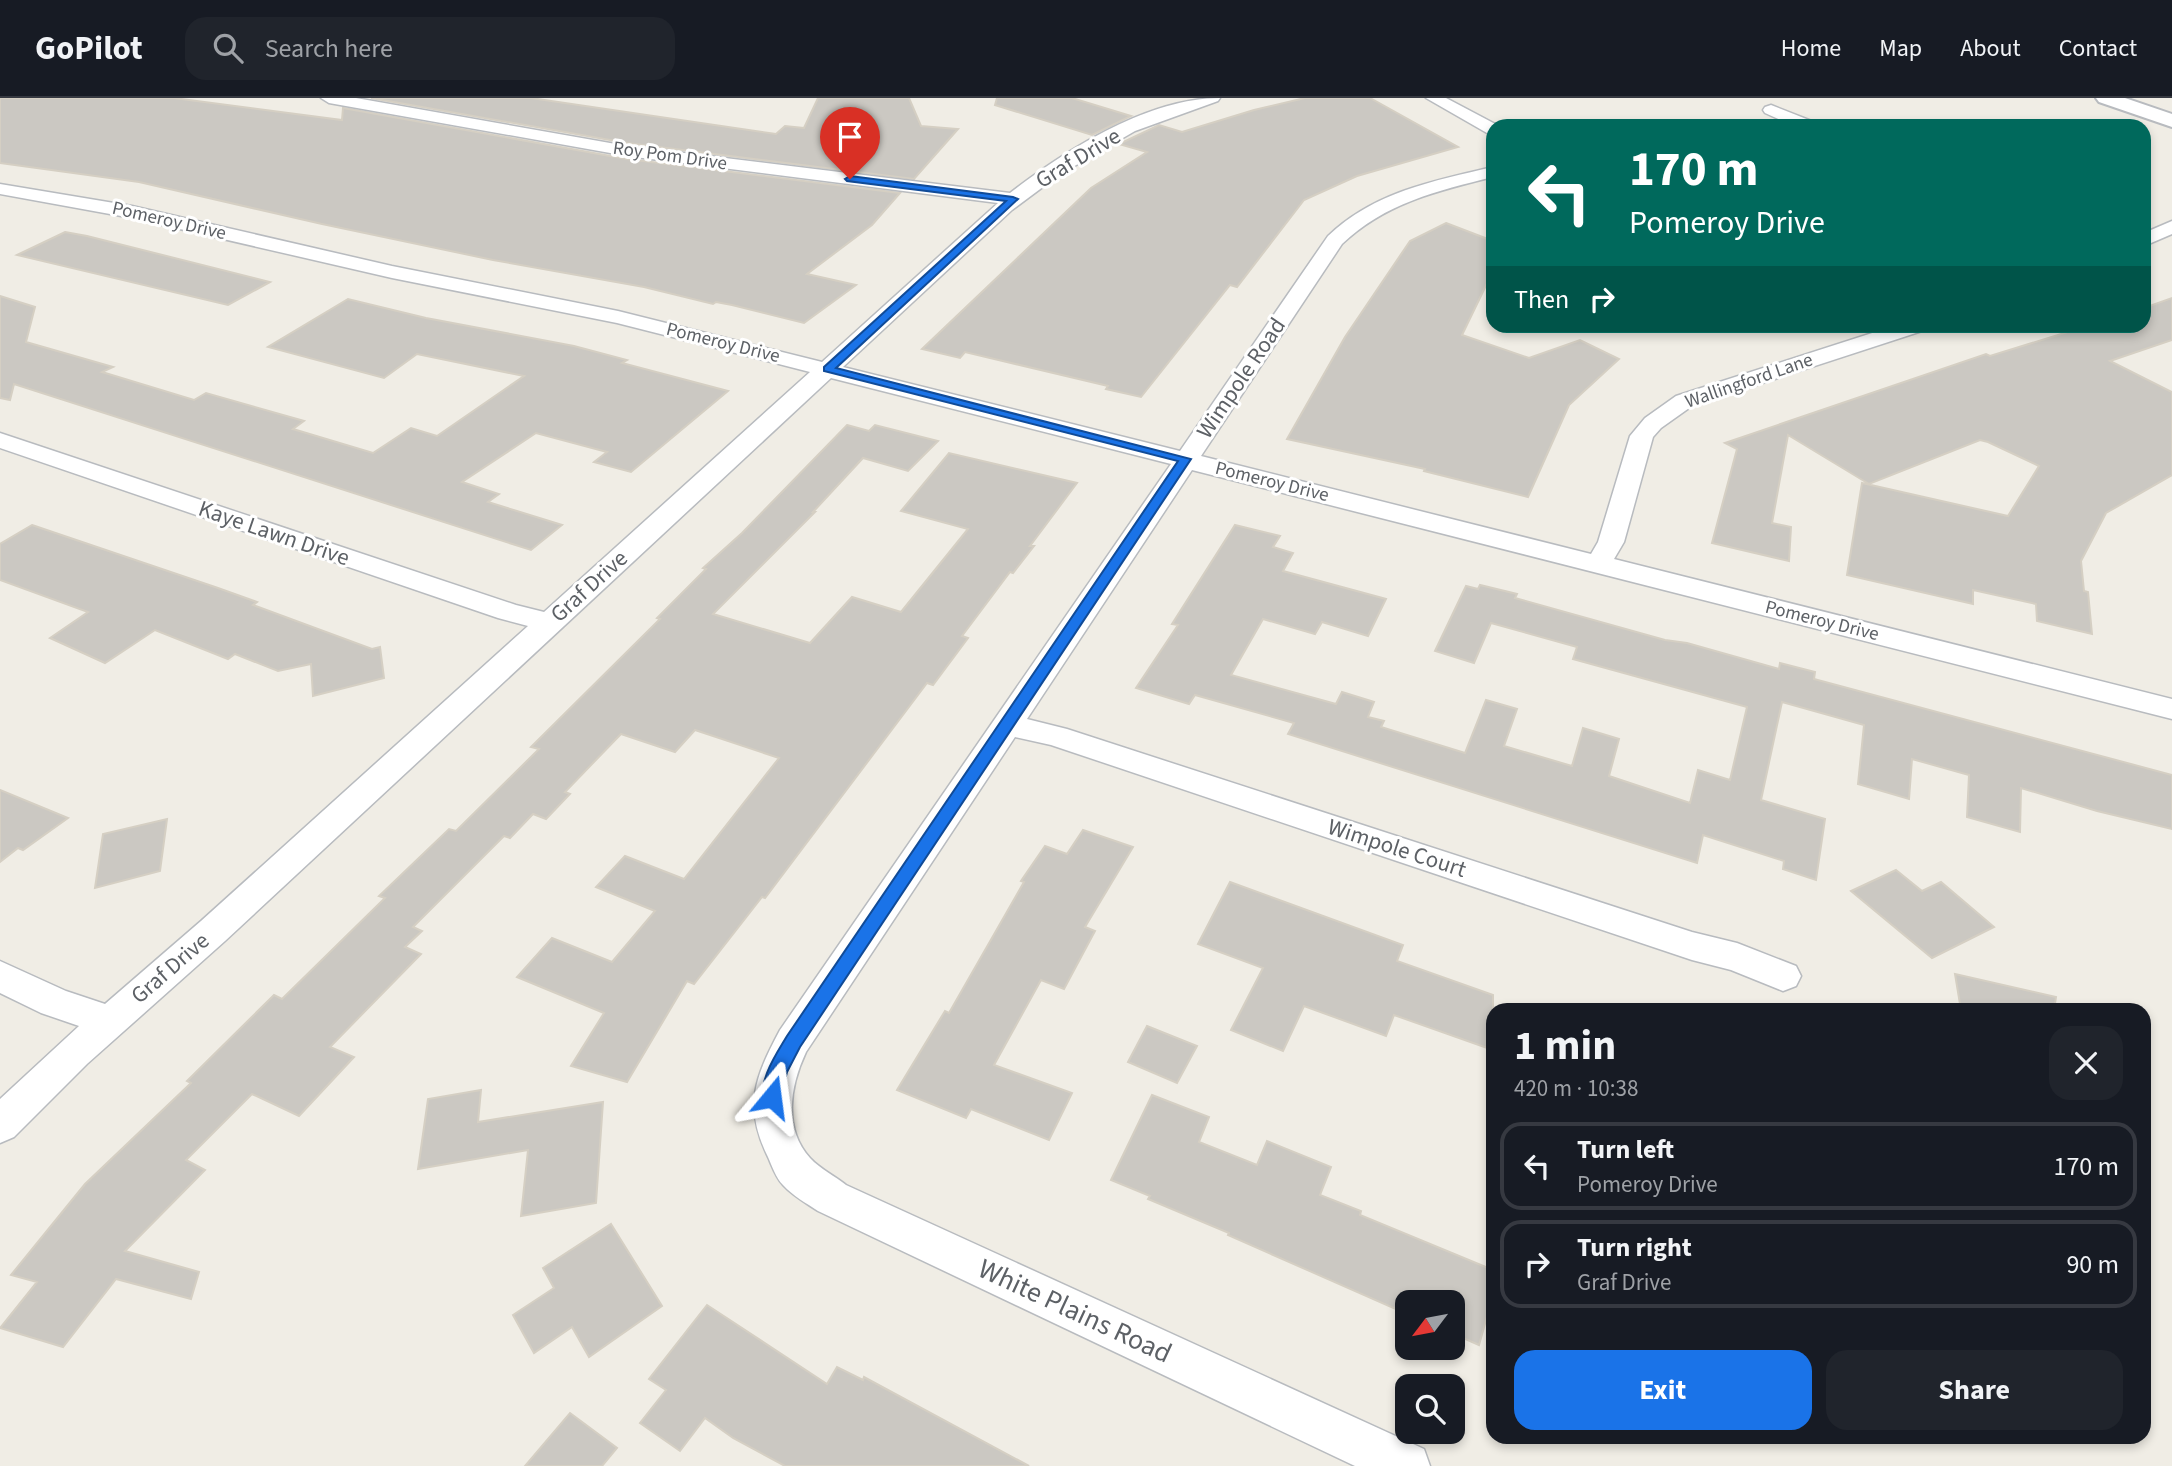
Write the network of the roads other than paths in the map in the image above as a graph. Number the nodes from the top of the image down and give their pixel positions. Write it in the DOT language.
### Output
graph roads {
  1 [pos="329,98"];
  2 [pos="1212,98"];
  3 [pos="1434,98"];
  4 [pos="2106,98"];
  5 [pos="383,102"];
  6 [pos="1770,110"];
  7 [pos="1791,119"];
  8 [pos="2172,121"];
  9 [pos="1486,125"];
  10 [pos="1486,174"];
  11 [pos="0,189"];
  12 [pos="1013,199"];
  13 [pos="2172,227"];
  14 [pos="2151,237"];
  15 [pos="1866,333"];
  16 [pos="828,369"];
  17 [pos="0,440"];
  18 [pos="1185,459"];
  19 [pos="1598,564"];
  20 [pos="549,622"];
  21 [pos="2172,709"];
  22 [pos="1009,725"];
  23 [pos="0,976"];
  24 [pos="1783,976"];
  25 [pos="110,1021"];
  26 [pos="0,1125"];
  27 [pos="773,1125"];
  28 [pos="1406,1466"];
  1 -- 5 [label="street, Roy Pom Drive"];
  2 -- 12 [label="street, Graf Drive"];
  3 -- 9 [label="street"];
  4 -- 8 [label="street"];
  5 -- 12 [label="street, Roy Pom Drive"];
  6 -- 7 [label="street"];
  10 -- 18 [label="street, Wimpole Road"];
  11 -- 16 [label="street, Pomeroy Drive"];
  12 -- 16 [label="street, Graf Drive"];
  13 -- 14 [label="street"];
  15 -- 19 [label="street, Wallingford Lane"];
  16 -- 18 [label="street, Pomeroy Drive"];
  16 -- 20 [label="street, Graf Drive"];
  17 -- 20 [label="street, Kaye Lawn Drive"];
  18 -- 19 [label="street, Pomeroy Drive"];
  18 -- 22 [label="street, Wimpole Road"];
  19 -- 21 [label="street, Pomeroy Drive"];
  20 -- 25 [label="street, Graf Drive"];
  22 -- 24 [label="street, Wimpole Court"];
  22 -- 27 [label="street, Wimpole Road"];
  23 -- 25 [label="street"];
  25 -- 26 [label="street, Graf Drive"];
  27 -- 28 [label="street, White Plains Road"];
}
